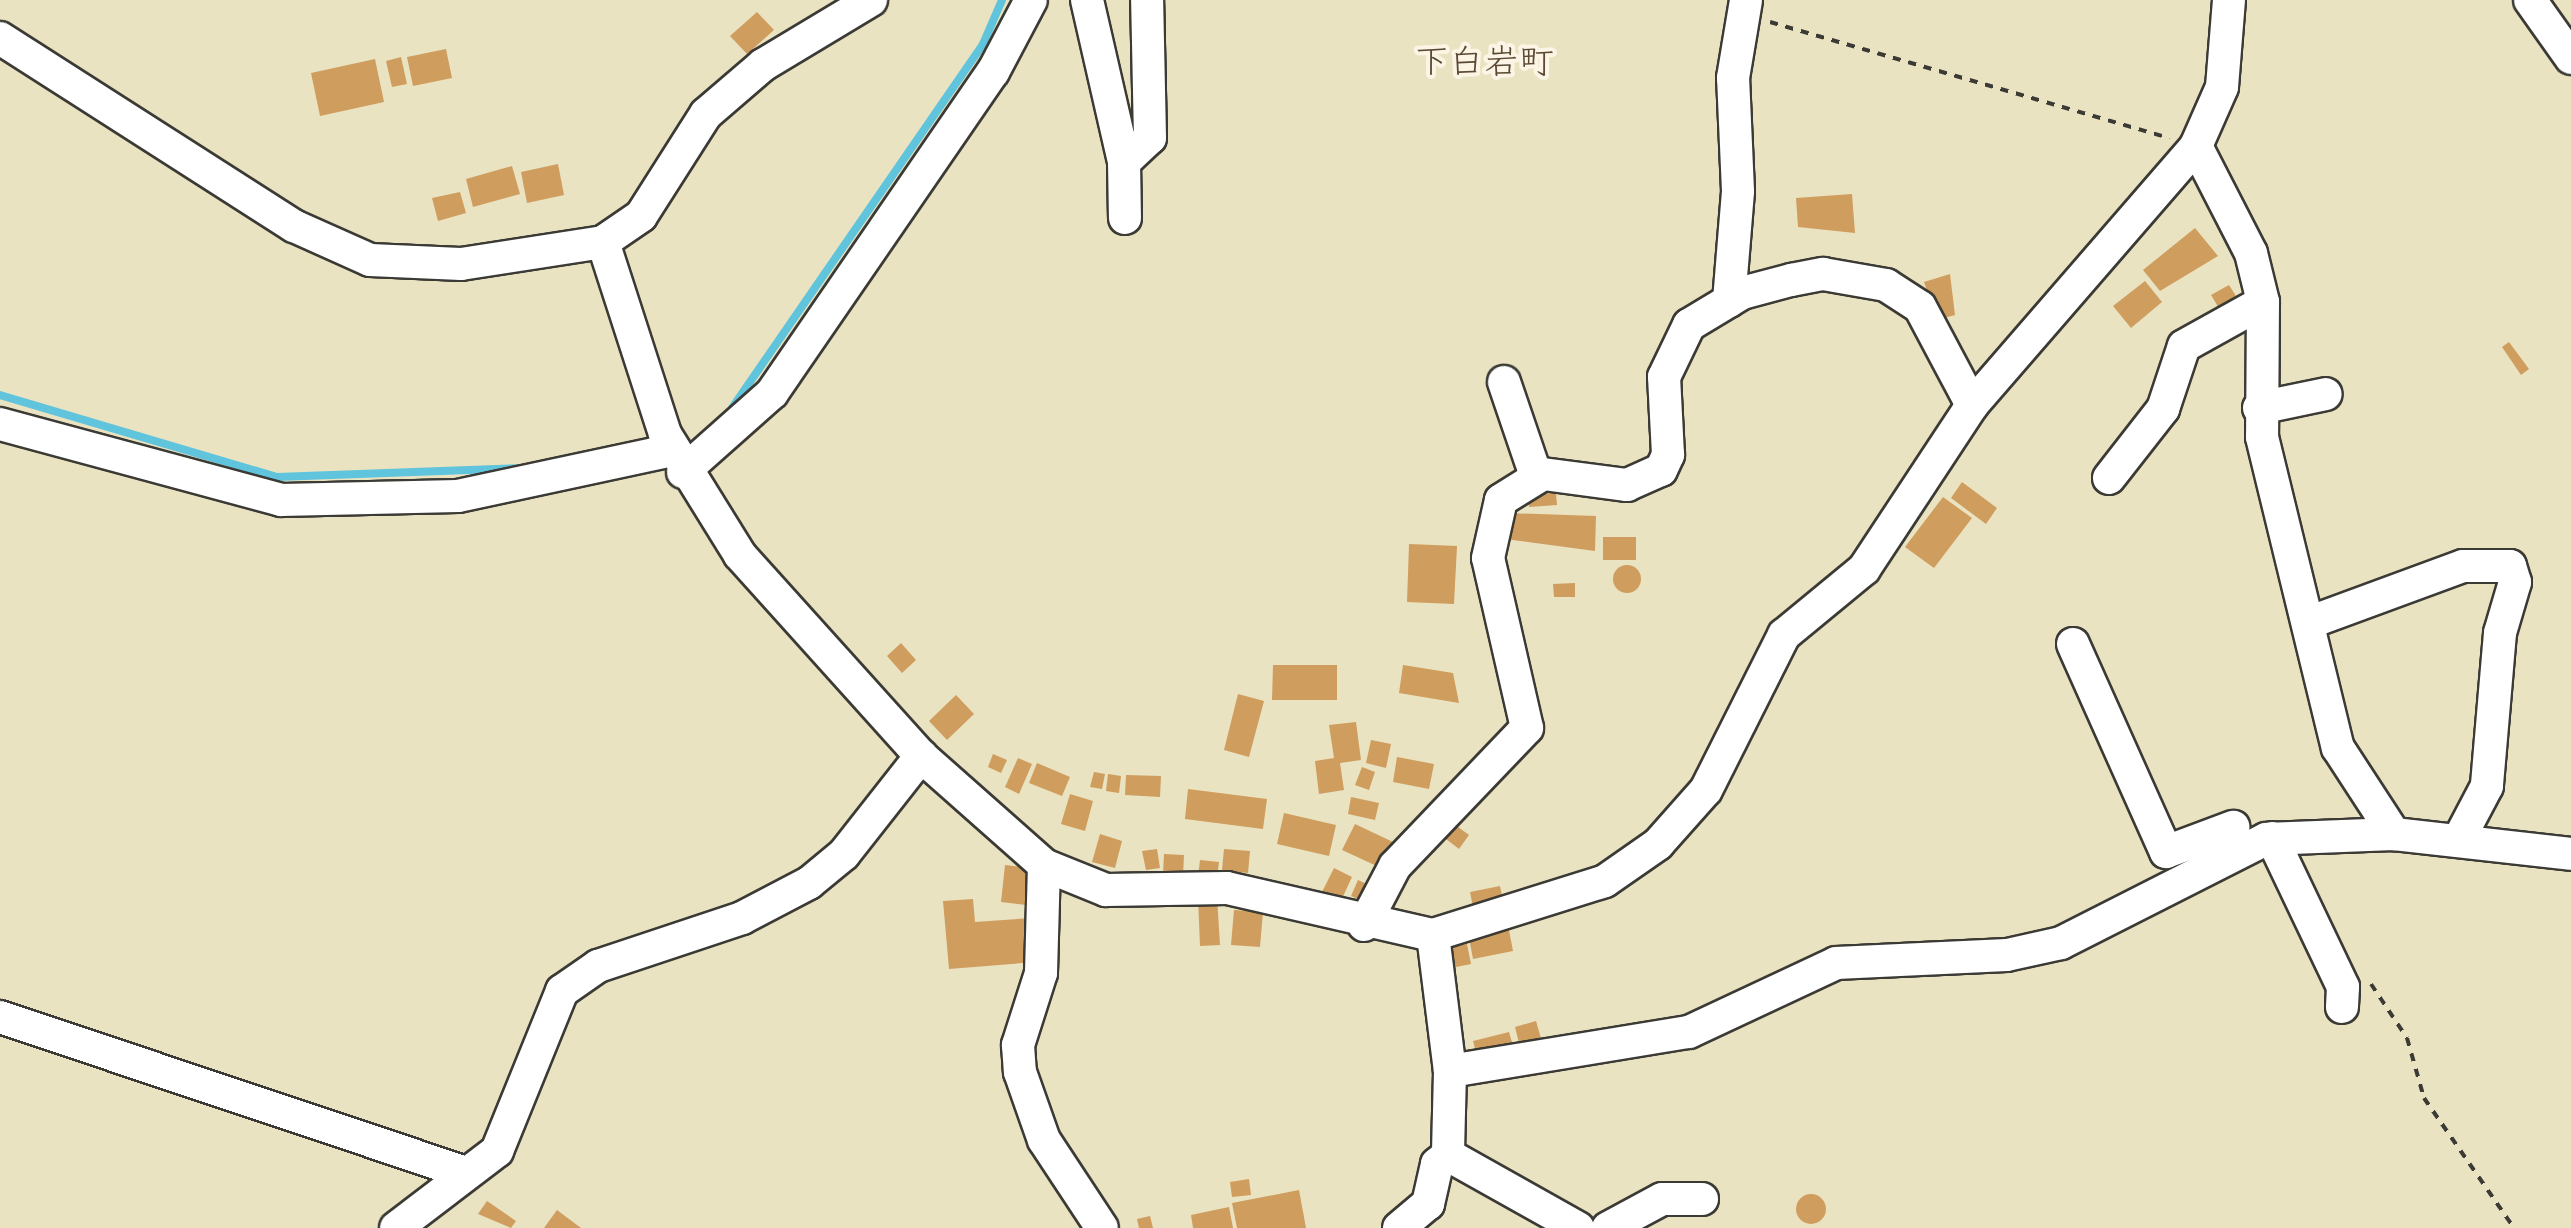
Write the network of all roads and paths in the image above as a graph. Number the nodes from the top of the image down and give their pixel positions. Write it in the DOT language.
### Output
graph roads {
  1 [pos="872,0"];
  2 [pos="1031,0"];
  3 [pos="1087,0"];
  4 [pos="1147,0"];
  5 [pos="2229,0"];
  6 [pos="2530,0"];
  7 [pos="1747,2"];
  8 [pos="0,38"];
  9 [pos="2571,58"];
  10 [pos="2196,146"];
  11 [pos="1124,162"];
  12 [pos="1125,218"];
  13 [pos="603,242"];
  14 [pos="1728,301"];
  15 [pos="2263,302"];
  16 [pos="1504,382"];
  17 [pos="2326,394"];
  18 [pos="1972,405"];
  19 [pos="2259,408"];
  20 [pos="0,424"];
  21 [pos="677,461"];
  22 [pos="1536,476"];
  23 [pos="2109,478"];
  24 [pos="2308,623"];
  25 [pos="2073,644"];
  26 [pos="920,756"];
  27 [pos="2394,834"];
  28 [pos="2267,839"];
  29 [pos="2458,841"];
  30 [pos="2571,854"];
  31 [pos="1044,865"];
  32 [pos="1364,926"];
  33 [pos="1433,934"];
  34 [pos="2359,969"];
  35 [pos="2342,1007"];
  36 [pos="0,1016"];
  37 [pos="1450,1072"];
  38 [pos="1448,1155"];
  39 [pos="465,1173"];
  40 [pos="1702,1199"];
  41 [pos="396,1228"];
  42 [pos="1102,1228"];
  43 [pos="1399,1228"];
  44 [pos="1578,1228"];
  45 [pos="1608,1228"];
  46 [pos="2514,1228"];
  1 -- 13 [label="street"];
  2 -- 21 [label="street"];
  3 -- 11 [label="street"];
  4 -- 11 [label="street"];
  5 -- 10 [label="street"];
  6 -- 9 [label="street"];
  7 -- 10 [label="path"];
  7 -- 14 [label="street"];
  8 -- 13 [label="street"];
  10 -- 15 [label="street"];
  10 -- 18 [label="street"];
  11 -- 12 [label="street"];
  13 -- 21 [label="street"];
  14 -- 18 [label="street"];
  14 -- 22 [label="street"];
  15 -- 19 [label="street"];
  15 -- 23 [label="street"];
  16 -- 22 [label="street"];
  17 -- 19 [label="street"];
  18 -- 33 [label="street"];
  19 -- 24 [label="street"];
  20 -- 21 [label="street"];
  21 -- 26 [label="street"];
  22 -- 32 [label="street"];
  24 -- 27 [label="street"];
  24 -- 29 [label="street"];
  25 -- 28 [label="street"];
  26 -- 31 [label="street"];
  26 -- 39 [label="street"];
  27 -- 28 [label="street"];
  27 -- 29 [label="street"];
  28 -- 35 [label="street"];
  28 -- 37 [label="street"];
  29 -- 30 [label="street"];
  31 -- 32 [label="street"];
  31 -- 42 [label="street"];
  32 -- 33 [label="street"];
  33 -- 37 [label="street"];
  34 -- 46 [label="path"];
  36 -- 39 [label="street"];
  37 -- 38 [label="street"];
  38 -- 43 [label="street"];
  38 -- 44 [label="street"];
  39 -- 41 [label="street"];
  40 -- 45 [label="street"];
}
